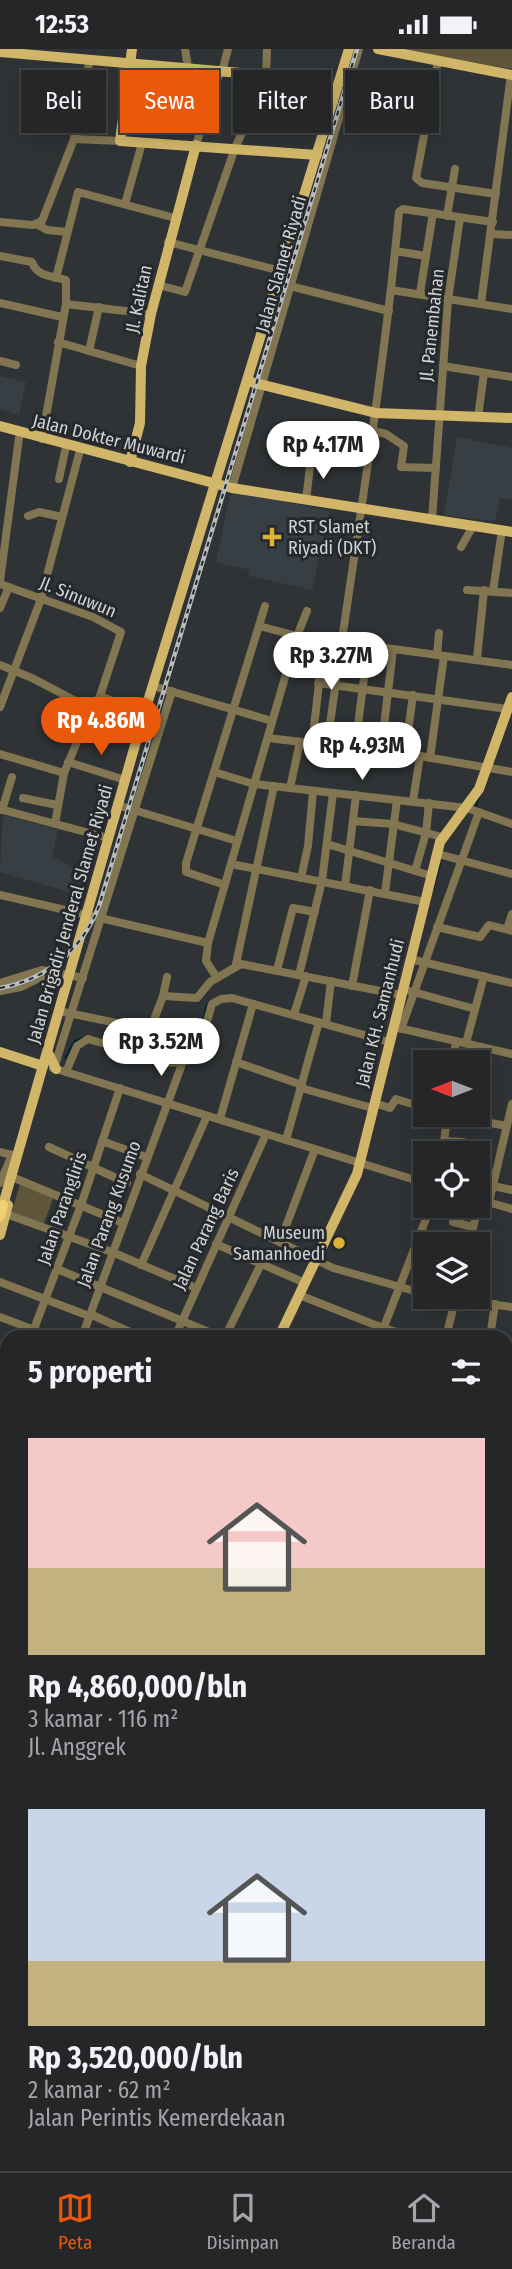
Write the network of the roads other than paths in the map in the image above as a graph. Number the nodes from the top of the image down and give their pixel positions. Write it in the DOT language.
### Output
graph roads {
  1 [pos="132,49"];
  2 [pos="185,49"];
  3 [pos="228,49"];
  4 [pos="267,49"];
  5 [pos="349,49"];
  6 [pos="359,49"];
  7 [pos="378,49"];
  8 [pos="0,52"];
  9 [pos="24,52"];
  10 [pos="90,59"];
  11 [pos="438,61"];
  12 [pos="130,63"];
  13 [pos="188,68"];
  14 [pos="267,70"];
  15 [pos="221,71"];
  16 [pos="233,72"];
  17 [pos="512,75"];
  18 [pos="333,102"];
  19 [pos="242,133"];
  20 [pos="74,139"];
  21 [pos="120,141"];
  22 [pos="142,143"];
  23 [pos="196,145"];
  24 [pos="235,148"];
  25 [pos="317,155"];
  26 [pos="454,169"];
  27 [pos="451,187"];
  28 [pos="496,194"];
  29 [pos="125,204"];
  30 [pos="433,213"];
  31 [pos="447,216"];
  32 [pos="175,218"];
  33 [pos="460,218"];
  34 [pos="493,222"];
  35 [pos="0,223"];
  36 [pos="38,225"];
  37 [pos="66,232"];
  38 [pos="492,234"];
  39 [pos="512,235"];
  40 [pos="168,242"];
  41 [pos="201,248"];
  42 [pos="395,251"];
  43 [pos="0,256"];
  44 [pos="426,256"];
  45 [pos="281,271"];
  46 [pos="57,278"];
  47 [pos="278,283"];
  48 [pos="158,285"];
  49 [pos="291,287"];
  50 [pos="391,290"];
  51 [pos="420,293"];
  52 [pos="448,300"];
  53 [pos="0,303"];
  54 [pos="66,304"];
  55 [pos="481,304"];
  56 [pos="99,307"];
  57 [pos="512,309"];
  58 [pos="388,311"];
  59 [pos="151,314"];
  60 [pos="62,317"];
  61 [pos="58,342"];
  62 [pos="89,351"];
  63 [pos="0,361"];
  64 [pos="16,365"];
  65 [pos="141,366"];
  66 [pos="443,366"];
  67 [pos="484,373"];
  68 [pos="512,377"];
  69 [pos="247,381"];
  70 [pos="264,385"];
  71 [pos="376,413"];
  72 [pos="439,416"];
  73 [pos="478,417"];
  74 [pos="512,418"];
  75 [pos="0,426"];
  76 [pos="373,431"];
  77 [pos="0,432"];
  78 [pos="19,438"];
  79 [pos="42,439"];
  80 [pos="65,451"];
  81 [pos="79,454"];
  82 [pos="311,458"];
  83 [pos="130,462"];
  84 [pos="436,468"];
  85 [pos="60,479"];
  86 [pos="213,484"];
  87 [pos="232,488"];
  88 [pos="306,500"];
  89 [pos="359,509"];
  90 [pos="28,516"];
  91 [pos="62,517"];
  92 [pos="432,520"];
  93 [pos="473,526"];
  94 [pos="507,531"];
  95 [pos="461,547"];
  96 [pos="3,584"];
  97 [pos="467,590"];
  98 [pos="489,591"];
  99 [pos="512,593"];
  100 [pos="41,598"];
  101 [pos="265,606"];
  102 [pos="0,608"];
  103 [pos="307,611"];
  104 [pos="260,626"];
  105 [pos="439,633"];
  106 [pos="297,636"];
  107 [pos="324,640"];
  108 [pos="341,643"];
  109 [pos="368,646"];
  110 [pos="393,649"];
  111 [pos="440,655"];
  112 [pos="477,659"];
  113 [pos="0,665"];
  114 [pos="512,665"];
  115 [pos="15,671"];
  116 [pos="318,683"];
  117 [pos="335,684"];
  118 [pos="153,686"];
  119 [pos="363,688"];
  120 [pos="172,691"];
  121 [pos="388,691"];
  122 [pos="100,695"];
  123 [pos="413,695"];
  124 [pos="512,697"];
  125 [pos="439,699"];
  126 [pos="0,707"];
  127 [pos="91,709"];
  128 [pos="234,709"];
  129 [pos="507,709"];
  130 [pos="144,713"];
  131 [pos="272,720"];
  132 [pos="268,738"];
  133 [pos="300,742"];
  134 [pos="312,744"];
  135 [pos="327,746"];
  136 [pos="355,749"];
  137 [pos="381,752"];
  138 [pos="0,754"];
  139 [pos="405,754"];
  140 [pos="419,756"];
  141 [pos="430,758"];
  142 [pos="68,762"];
  143 [pos="490,767"];
  144 [pos="214,772"];
  145 [pos="512,772"];
  146 [pos="64,773"];
  147 [pos="12,777"];
  148 [pos="125,780"];
  149 [pos="254,784"];
  150 [pos="274,786"];
  151 [pos="290,788"];
  152 [pos="313,791"];
  153 [pos="333,793"];
  154 [pos="356,796"];
  155 [pos="23,798"];
  156 [pos="397,800"];
  157 [pos="413,801"];
  158 [pos="429,803"];
  159 [pos="57,805"];
  160 [pos="117,805"];
  161 [pos="1,809"];
  162 [pos="134,810"];
  163 [pos="473,810"];
  164 [pos="353,821"];
  165 [pos="55,824"];
  166 [pos="512,824"];
  167 [pos="396,826"];
  168 [pos="196,830"];
  169 [pos="426,833"];
  170 [pos="442,837"];
  171 [pos="108,838"];
  172 [pos="237,841"];
  173 [pos="327,844"];
  174 [pos="352,852"];
  175 [pos="438,854"];
  176 [pos="462,861"];
  177 [pos="231,864"];
  178 [pos="390,865"];
  179 [pos="257,869"];
  180 [pos="415,871"];
  181 [pos="512,874"];
  182 [pos="432,876"];
  183 [pos="301,878"];
  184 [pos="322,881"];
  185 [pos="225,885"];
  186 [pos="345,886"];
  187 [pos="370,890"];
  188 [pos="385,893"];
  189 [pos="0,895"];
  190 [pos="425,902"];
  191 [pos="315,912"];
  192 [pos="86,914"];
  193 [pos="512,914"];
  194 [pos="103,917"];
  195 [pos="437,927"];
  196 [pos="510,930"];
  197 [pos="208,943"];
  198 [pos="416,960"];
  199 [pos="236,964"];
  200 [pos="277,970"];
  201 [pos="54,971"];
  202 [pos="70,974"];
  203 [pos="302,975"];
  204 [pos="484,976"];
  205 [pos="167,977"];
  206 [pos="83,978"];
  207 [pos="216,978"];
  208 [pos="331,981"];
  209 [pos="0,983"];
  210 [pos="512,983"];
  211 [pos="352,985"];
  212 [pos="0,991"];
  213 [pos="401,992"];
  214 [pos="413,992"];
  215 [pos="163,996"];
  216 [pos="199,996"];
  217 [pos="212,1001"];
  218 [pos="253,1004"];
  219 [pos="475,1009"];
  220 [pos="60,1011"];
  221 [pos="295,1013"];
  222 [pos="71,1014"];
  223 [pos="324,1022"];
  224 [pos="397,1028"];
  225 [pos="456,1041"];
  226 [pos="389,1042"];
  227 [pos="466,1043"];
  228 [pos="455,1050"];
  229 [pos="0,1052"];
  230 [pos="47,1052"];
  231 [pos="512,1054"];
  232 [pos="26,1061"];
  233 [pos="236,1062"];
  234 [pos="182,1064"];
  235 [pos="50,1071"];
  236 [pos="301,1087"];
  237 [pos="120,1088"];
  238 [pos="167,1103"];
  239 [pos="413,1104"];
  240 [pos="512,1104"];
  241 [pos="373,1105"];
  242 [pos="207,1116"];
  243 [pos="220,1119"];
  244 [pos="490,1123"];
  245 [pos="507,1126"];
  246 [pos="447,1127"];
  247 [pos="266,1134"];
  248 [pos="508,1136"];
  249 [pos="286,1140"];
  250 [pos="102,1141"];
  251 [pos="445,1141"];
  252 [pos="49,1147"];
  253 [pos="315,1149"];
  254 [pos="0,1151"];
  255 [pos="12,1155"];
  256 [pos="146,1157"];
  257 [pos="360,1163"];
  258 [pos="92,1167"];
  259 [pos="140,1174"];
  260 [pos="17,1179"];
  261 [pos="413,1179"];
  262 [pos="0,1183"];
  263 [pos="127,1183"];
  264 [pos="493,1186"];
  265 [pos="174,1190"];
  266 [pos="490,1190"];
  267 [pos="512,1190"];
  268 [pos="490,1202"];
  269 [pos="81,1205"];
  270 [pos="2,1208"];
  271 [pos="512,1209"];
  272 [pos="229,1218"];
  273 [pos="426,1218"];
  274 [pos="476,1218"];
  275 [pos="453,1222"];
  276 [pos="123,1223"];
  277 [pos="473,1227"];
  278 [pos="472,1232"];
  279 [pos="0,1235"];
  280 [pos="68,1237"];
  281 [pos="280,1242"];
  282 [pos="216,1244"];
  283 [pos="112,1252"];
  284 [pos="317,1260"];
  285 [pos="261,1264"];
  286 [pos="141,1265"];
  287 [pos="57,1269"];
  288 [pos="0,1282"];
  289 [pos="305,1283"];
  290 [pos="101,1285"];
  291 [pos="398,1286"];
  292 [pos="196,1288"];
  293 [pos="413,1290"];
  294 [pos="299,1295"];
  295 [pos="46,1298"];
  296 [pos="490,1303"];
  297 [pos="495,1304"];
  298 [pos="512,1307"];
  299 [pos="453,1309"];
  300 [pos="90,1315"];
  301 [pos="0,1317"];
  302 [pos="182,1321"];
  303 [pos="26,1330"];
  304 [pos="33,1330"];
  305 [pos="84,1330"];
  306 [pos="125,1330"];
  307 [pos="178,1330"];
  308 [pos="205,1330"];
  309 [pos="227,1330"];
  310 [pos="282,1330"];
  311 [pos="375,1330"];
  312 [pos="383,1330"];
  313 [pos="448,1330"];
  314 [pos="491,1330"];
  1 -- 12 [label="main road"];
  2 -- 13 [label="street"];
  3 -- 15 [label="street"];
  4 -- 14 [label="street"];
  5 -- 18 [label="main road, Jalan Brigadir Jenderal Slamet Riyadi"];
  6 -- 49 [label="street, Jalan Slamet Riyadi"];
  7 -- 11 [label="main road"];
  8 -- 9 [label="main road"];
  9 -- 10 [label="main road"];
  10 -- 12 [label="main road"];
  10 -- 20 [label="street"];
  11 -- 17 [label="main road"];
  11 -- 27 [label="street"];
  12 -- 13 [label="main road"];
  12 -- 21 [label="main road"];
  13 -- 15 [label="main road"];
  15 -- 16 [label="main road"];
  15 -- 23 [label="street"];
  17 -- 28 [label="street"];
  18 -- 25 [label="main road, Jalan Brigadir Jenderal Slamet Riyadi"];
  19 -- 24 [label="street"];
  20 -- 21 [label="street"];
  20 -- 36 [label="street"];
  21 -- 22 [label="main road"];
  22 -- 23 [label="main road"];
  22 -- 29 [label="street"];
  23 -- 24 [label="main road"];
  23 -- 32 [label="main road, Jl. Kalitan"];
  24 -- 25 [label="main road"];
  24 -- 41 [label="street"];
  25 -- 45 [label="main road, Jalan Brigadir Jenderal Slamet Riyadi"];
  26 -- 27 [label="street"];
  27 -- 28 [label="street"];
  27 -- 31 [label="street"];
  28 -- 34 [label="street"];
  29 -- 32 [label="street"];
  29 -- 37 [label="street"];
  30 -- 31 [label="street"];
  30 -- 42 [label="street"];
  30 -- 44 [label="street"];
  31 -- 33 [label="street"];
  32 -- 40 [label="main road, Jl. Kalitan"];
  33 -- 34 [label="street"];
  33 -- 52 [label="street, Jl. Panembahan"];
  34 -- 38 [label="street"];
  35 -- 36 [label="street"];
  36 -- 37 [label="street"];
  37 -- 46 [label="street"];
  38 -- 39 [label="street"];
  38 -- 55 [label="street"];
  40 -- 41 [label="street"];
  40 -- 48 [label="main road, Jl. Kalitan"];
  41 -- 45 [label="street"];
  41 -- 48 [label="street"];
  42 -- 44 [label="street"];
  42 -- 50 [label="street"];
  43 -- 46 [label="street"];
  44 -- 51 [label="street"];
  45 -- 47 [label="main road, Jalan Brigadir Jenderal Slamet Riyadi"];
  46 -- 54 [label="street"];
  47 -- 49 [label="street"];
  47 -- 69 [label="main road, Jalan Brigadir Jenderal Slamet Riyadi"];
  48 -- 59 [label="main road, Jl. Kalitan"];
  49 -- 58 [label="street"];
  49 -- 70 [label="street, Jalan Slamet Riyadi"];
  50 -- 51 [label="street"];
  50 -- 58 [label="street"];
  51 -- 52 [label="street"];
  52 -- 55 [label="street"];
  52 -- 66 [label="street, Jl. Panembahan"];
  53 -- 60 [label="street"];
  54 -- 56 [label="street"];
  54 -- 60 [label="street"];
  55 -- 57 [label="street"];
  56 -- 59 [label="street"];
  56 -- 62 [label="street"];
  58 -- 71 [label="street"];
  59 -- 65 [label="main road, Jl. Kalitan"];
  60 -- 61 [label="street"];
  61 -- 62 [label="street"];
  61 -- 79 [label="street"];
  62 -- 65 [label="street"];
  63 -- 64 [label="street"];
  65 -- 83 [label="main road, Jl. Kalitan"];
  66 -- 67 [label="street"];
  66 -- 72 [label="street, Jl. Panembahan"];
  67 -- 68 [label="street"];
  67 -- 73 [label="street"];
  69 -- 70 [label="main road"];
  69 -- 86 [label="main road, Jalan Brigadir Jenderal Slamet Riyadi"];
  70 -- 71 [label="main road"];
  70 -- 87 [label="street, Jalan Slamet Riyadi"];
  71 -- 72 [label="main road"];
  71 -- 76 [label="street"];
  72 -- 73 [label="main road"];
  72 -- 84 [label="street, Jl. Panembahan"];
  73 -- 74 [label="main road"];
  75 -- 79 [label="main road, Jalan Dokter Muwardi"];
  76 -- 84 [label="street"];
  76 -- 89 [label="street"];
  77 -- 78 [label="main road, Jalan Dokter Muwardi"];
  78 -- 80 [label="main road, Jalan Dokter Muwardi"];
  78 -- 96 [label="street"];
  79 -- 83 [label="main road, Jalan Dokter Muwardi"];
  80 -- 81 [label="main road, Jalan Dokter Muwardi"];
  80 -- 85 [label="street"];
  81 -- 86 [label="main road, Jalan Dokter Muwardi"];
  81 -- 91 [label="street"];
  82 -- 88 [label="street"];
  83 -- 86 [label="main road, Jalan Dokter Muwardi"];
  84 -- 92 [label="street, Jl. Panembahan"];
  86 -- 87 [label="main road"];
  86 -- 118 [label="main road, Jalan Brigadir Jenderal Slamet Riyadi"];
  87 -- 88 [label="main road"];
  88 -- 89 [label="main road"];
  89 -- 92 [label="main road"];
  89 -- 108 [label="street"];
  90 -- 91 [label="street"];
  91 -- 100 [label="street"];
  92 -- 93 [label="main road"];
  93 -- 94 [label="main road"];
  93 -- 95 [label="street"];
  94 -- 98 [label="street"];
  96 -- 100 [label="street, Jl. Sinuwun"];
  96 -- 102 [label="street"];
  97 -- 98 [label="street"];
  98 -- 99 [label="street"];
  98 -- 112 [label="street"];
  100 -- 115 [label="street"];
  100 -- 122 [label="street, Jl. Sinuwun"];
  101 -- 104 [label="street"];
  103 -- 106 [label="street"];
  104 -- 106 [label="street"];
  104 -- 128 [label="street"];
  105 -- 111 [label="street"];
  106 -- 107 [label="street"];
  106 -- 131 [label="street"];
  107 -- 108 [label="street"];
  107 -- 116 [label="street"];
  108 -- 109 [label="street"];
  108 -- 117 [label="street"];
  109 -- 110 [label="street"];
  109 -- 119 [label="street"];
  110 -- 111 [label="street"];
  110 -- 121 [label="street"];
  111 -- 112 [label="street"];
  111 -- 125 [label="street"];
  112 -- 114 [label="street"];
  113 -- 115 [label="street"];
  115 -- 126 [label="street"];
  115 -- 127 [label="street"];
  116 -- 117 [label="street"];
  116 -- 134 [label="street"];
  117 -- 119 [label="street"];
  117 -- 135 [label="street"];
  118 -- 120 [label="street"];
  118 -- 130 [label="main road, Jalan Brigadir Jenderal Slamet Riyadi"];
  119 -- 121 [label="street"];
  119 -- 136 [label="street"];
  120 -- 128 [label="street"];
  120 -- 162 [label="street"];
  121 -- 123 [label="street"];
  121 -- 137 [label="street"];
  122 -- 127 [label="street"];
  122 -- 130 [label="street"];
  123 -- 125 [label="street"];
  123 -- 139 [label="street"];
  124 -- 129 [label="main road, Jalan KH. Samanhudi"];
  125 -- 129 [label="street"];
  125 -- 141 [label="street"];
  127 -- 142 [label="street"];
  128 -- 131 [label="street"];
  128 -- 144 [label="street"];
  129 -- 143 [label="main road, Jalan KH. Samanhudi"];
  130 -- 148 [label="main road, Jalan Brigadir Jenderal Slamet Riyadi"];
  131 -- 132 [label="street"];
  132 -- 133 [label="street"];
  132 -- 149 [label="street"];
  133 -- 134 [label="street"];
  133 -- 151 [label="street"];
  134 -- 135 [label="street"];
  135 -- 136 [label="street"];
  136 -- 137 [label="street"];
  137 -- 139 [label="street"];
  138 -- 146 [label="street"];
  139 -- 140 [label="street"];
  140 -- 141 [label="street"];
  140 -- 157 [label="street"];
  141 -- 143 [label="street"];
  142 -- 146 [label="street"];
  142 -- 148 [label="street"];
  143 -- 145 [label="street"];
  143 -- 163 [label="main road, Jalan KH. Samanhudi"];
  144 -- 149 [label="street"];
  144 -- 168 [label="street"];
  146 -- 159 [label="street"];
  147 -- 161 [label="street"];
  148 -- 160 [label="main road, Jalan Brigadir Jenderal Slamet Riyadi"];
  149 -- 150 [label="street"];
  149 -- 172 [label="street"];
  150 -- 151 [label="street"];
  150 -- 179 [label="street"];
  151 -- 152 [label="street"];
  152 -- 153 [label="street"];
  152 -- 183 [label="street"];
  153 -- 154 [label="street"];
  153 -- 173 [label="street"];
  154 -- 156 [label="street"];
  154 -- 164 [label="street"];
  155 -- 159 [label="street"];
  156 -- 157 [label="street"];
  156 -- 167 [label="street"];
  157 -- 158 [label="street"];
  158 -- 163 [label="street"];
  158 -- 169 [label="street"];
  159 -- 165 [label="street"];
  160 -- 162 [label="street"];
  160 -- 171 [label="main road, Jalan Brigadir Jenderal Slamet Riyadi"];
  161 -- 165 [label="street"];
  162 -- 168 [label="street"];
  162 -- 194 [label="street"];
  163 -- 166 [label="street"];
  163 -- 170 [label="main road, Jalan KH. Samanhudi"];
  163 -- 176 [label="street"];
  164 -- 167 [label="street"];
  164 -- 174 [label="street"];
  165 -- 171 [label="street"];
  167 -- 169 [label="street"];
  167 -- 178 [label="street"];
  168 -- 172 [label="street"];
  168 -- 185 [label="street"];
  169 -- 170 [label="street"];
  169 -- 180 [label="street"];
  170 -- 175 [label="main road, Jalan KH. Samanhudi"];
  171 -- 192 [label="main road, Jalan Brigadir Jenderal Slamet Riyadi"];
  172 -- 177 [label="street"];
  173 -- 174 [label="street"];
  173 -- 184 [label="street"];
  174 -- 178 [label="street"];
  174 -- 186 [label="street"];
  175 -- 176 [label="street"];
  175 -- 182 [label="main road, Jalan KH. Samanhudi"];
  176 -- 181 [label="street"];
  176 -- 195 [label="street"];
  177 -- 179 [label="street"];
  177 -- 185 [label="street"];
  178 -- 180 [label="street"];
  178 -- 188 [label="street"];
  179 -- 183 [label="street"];
  179 -- 199 [label="street"];
  180 -- 182 [label="street"];
  182 -- 190 [label="main road, Jalan KH. Samanhudi"];
  183 -- 184 [label="street"];
  184 -- 186 [label="street"];
  184 -- 191 [label="street"];
  185 -- 197 [label="street"];
  186 -- 187 [label="street"];
  187 -- 188 [label="street"];
  187 -- 211 [label="street"];
  188 -- 190 [label="street"];
  189 -- 192 [label="street"];
  190 -- 198 [label="main road, Jalan KH. Samanhudi"];
  191 -- 200 [label="street"];
  191 -- 203 [label="street"];
  192 -- 194 [label="street"];
  192 -- 202 [label="main road, Jalan Brigadir Jenderal Slamet Riyadi"];
  193 -- 196 [label="street"];
  194 -- 197 [label="street"];
  194 -- 206 [label="street"];
  195 -- 196 [label="street"];
  195 -- 198 [label="street"];
  197 -- 207 [label="street"];
  198 -- 204 [label="street"];
  198 -- 213 [label="main road, Jalan KH. Samanhudi"];
  198 -- 214 [label="street"];
  199 -- 200 [label="street"];
  199 -- 207 [label="street"];
  200 -- 203 [label="street"];
  201 -- 202 [label="street"];
  201 -- 209 [label="street"];
  201 -- 212 [label="street"];
  202 -- 206 [label="street"];
  202 -- 220 [label="main road, Jalan Brigadir Jenderal Slamet Riyadi"];
  203 -- 208 [label="street"];
  203 -- 221 [label="street"];
  204 -- 210 [label="street"];
  204 -- 219 [label="street"];
  205 -- 215 [label="street"];
  206 -- 222 [label="street"];
  207 -- 216 [label="street"];
  208 -- 211 [label="street"];
  208 -- 223 [label="street"];
  211 -- 213 [label="street"];
  213 -- 214 [label="street"];
  213 -- 224 [label="main road, Jalan KH. Samanhudi"];
  214 -- 219 [label="street"];
  214 -- 224 [label="street"];
  215 -- 216 [label="street"];
  215 -- 222 [label="street"];
  216 -- 217 [label="street"];
  217 -- 218 [label="street"];
  217 -- 234 [label="street, Jalan Parang Kusumo"];
  218 -- 221 [label="street"];
  218 -- 233 [label="street"];
  219 -- 227 [label="street"];
  220 -- 222 [label="street"];
  220 -- 230 [label="main road, Jalan Brigadir Jenderal Slamet Riyadi"];
  221 -- 223 [label="street"];
  222 -- 235 [label="street"];
  223 -- 226 [label="street"];
  223 -- 236 [label="street"];
  224 -- 225 [label="street"];
  224 -- 226 [label="main road, Jalan KH. Samanhudi"];
  225 -- 227 [label="street"];
  225 -- 228 [label="street"];
  226 -- 241 [label="main road, Jalan KH. Samanhudi"];
  227 -- 231 [label="street"];
  229 -- 232 [label="main road"];
  230 -- 232 [label="main road"];
  230 -- 235 [label="main road, Jalan Brigadir Jenderal Slamet Riyadi"];
  232 -- 235 [label="main road"];
  232 -- 235 [label="main road"];
  233 -- 236 [label="street"];
  233 -- 243 [label="street"];
  234 -- 235 [label="street"];
  234 -- 238 [label="street, Jalan Parang Kusumo"];
  235 -- 237 [label="street"];
  235 -- 255 [label="main road"];
  235 -- 260 [label="main road"];
  236 -- 241 [label="street"];
  236 -- 249 [label="street"];
  237 -- 238 [label="street"];
  237 -- 250 [label="street, Jalan Parangliris"];
  238 -- 242 [label="street"];
  238 -- 256 [label="street, Jalan Parang Kusumo"];
  239 -- 241 [label="street"];
  240 -- 245 [label="street"];
  241 -- 257 [label="main road, Jalan KH. Samanhudi"];
  242 -- 243 [label="street"];
  242 -- 265 [label="street"];
  243 -- 247 [label="street"];
  244 -- 245 [label="street"];
  245 -- 248 [label="street"];
  246 -- 251 [label="street"];
  247 -- 249 [label="street"];
  247 -- 272 [label="street, Jalan Parang Baris"];
  248 -- 264 [label="street"];
  249 -- 253 [label="street"];
  250 -- 256 [label="street"];
  250 -- 258 [label="street, Jalan Parangliris"];
  252 -- 258 [label="street"];
  253 -- 257 [label="street"];
  253 -- 281 [label="street"];
  254 -- 255 [label="street"];
  255 -- 262 [label="street"];
  255 -- 270 [label="main road"];
  256 -- 259 [label="street, Jalan Parang Kusumo"];
  257 -- 261 [label="street"];
  257 -- 284 [label="main road, Jalan KH. Samanhudi"];
  258 -- 263 [label="street"];
  258 -- 269 [label="street, Jalan Parangliris"];
  259 -- 265 [label="street"];
  259 -- 276 [label="street, Jalan Parang Kusumo"];
  260 -- 269 [label="street"];
  260 -- 270 [label="main road"];
  264 -- 266 [label="street"];
  264 -- 267 [label="street"];
  265 -- 272 [label="street"];
  265 -- 286 [label="street"];
  268 -- 271 [label="street"];
  269 -- 276 [label="street"];
  269 -- 280 [label="street, Jalan Parangliris"];
  270 -- 279 [label="main road"];
  270 -- 280 [label="street"];
  272 -- 281 [label="street"];
  272 -- 282 [label="street, Jalan Parang Baris"];
  273 -- 291 [label="street"];
  274 -- 277 [label="street"];
  275 -- 277 [label="street"];
  276 -- 283 [label="street, Jalan Parang Kusumo"];
  277 -- 278 [label="street"];
  280 -- 283 [label="street"];
  280 -- 287 [label="street, Jalan Parangliris"];
  281 -- 284 [label="street"];
  282 -- 285 [label="street"];
  282 -- 292 [label="street, Jalan Parang Baris"];
  283 -- 286 [label="street"];
  283 -- 290 [label="street, Jalan Parang Kusumo"];
  284 -- 289 [label="main road, Jalan KH. Samanhudi"];
  284 -- 291 [label="street"];
  285 -- 289 [label="street"];
  285 -- 309 [label="street"];
  286 -- 292 [label="street"];
  287 -- 290 [label="street"];
  287 -- 295 [label="street, Jalan Parangliris"];
  288 -- 295 [label="street"];
  289 -- 294 [label="main road, Jalan KH. Samanhudi"];
  290 -- 300 [label="street, Jalan Parang Kusumo"];
  290 -- 302 [label="street"];
  291 -- 293 [label="street"];
  291 -- 312 [label="street"];
  292 -- 302 [label="street, Jalan Parang Baris"];
  294 -- 310 [label="main road, Jalan KH. Samanhudi"];
  294 -- 311 [label="street"];
  295 -- 300 [label="street"];
  295 -- 304 [label="street, Jalan Parangliris"];
  296 -- 297 [label="street"];
  297 -- 298 [label="street"];
  297 -- 314 [label="street"];
  299 -- 313 [label="street"];
  300 -- 305 [label="street, Jalan Parang Kusumo"];
  300 -- 306 [label="street"];
  301 -- 303 [label="street"];
  302 -- 307 [label="street, Jalan Parang Baris"];
  302 -- 308 [label="street"];
}
